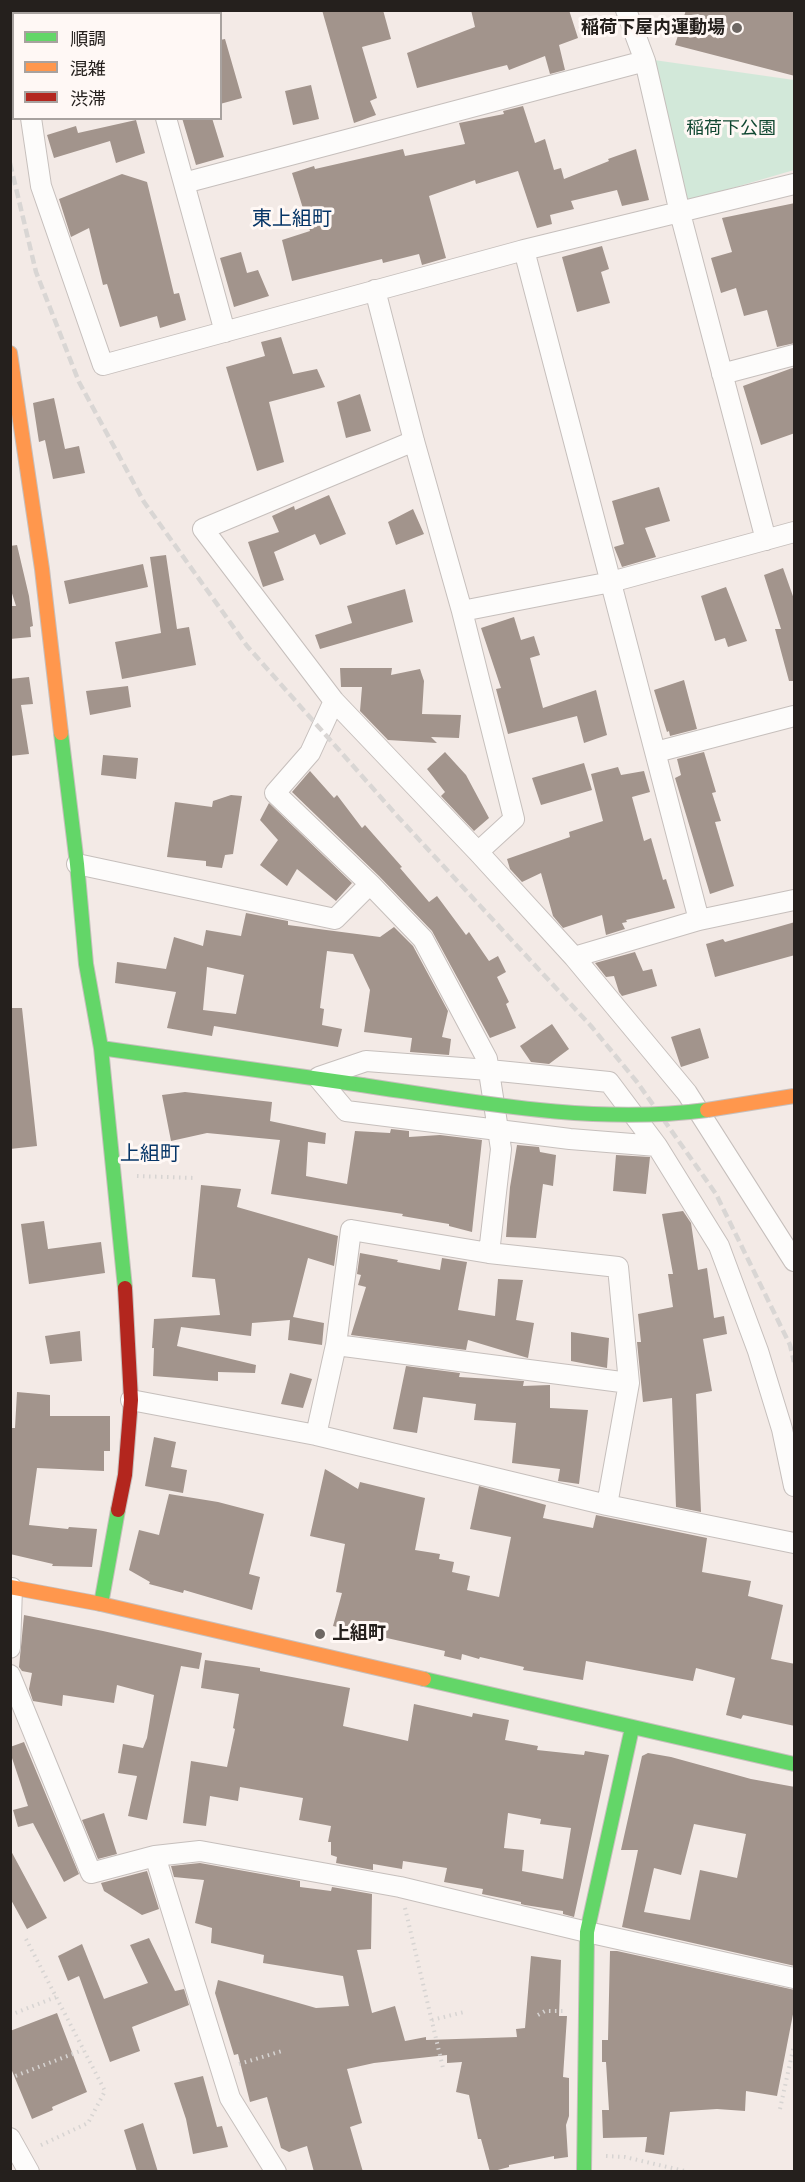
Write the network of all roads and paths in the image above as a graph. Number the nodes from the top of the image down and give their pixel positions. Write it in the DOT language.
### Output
graph roads {
  1 [pos="626,10"];
  2 [pos="645,60"];
  3 [pos="31,120"];
  4 [pos="167,120"];
  5 [pos="184,183"];
  6 [pos="795,184"];
  7 [pos="680,213"];
  8 [pos="524,250"];
  9 [pos="375,290"];
  10 [pos="225,332"];
  11 [pos="10,352"];
  12 [pos="795,355"];
  13 [pos="722,374"];
  14 [pos="414,441"];
  15 [pos="795,532"];
  16 [pos="766,540"];
  17 [pos="612,582"];
  18 [pos="462,611"];
  19 [pos="334,701"];
  20 [pos="795,716"];
  21 [pos="656,752"];
  22 [pos="478,852"];
  23 [pos="77,864"];
  24 [pos="369,884"];
  25 [pos="795,900"];
  26 [pos="699,920"];
  27 [pos="574,957"];
  28 [pos="101,1048"];
  29 [pos="489,1070"];
  30 [pos="316,1079"];
  31 [pos="795,1096"];
  32 [pos="498,1129"];
  33 [pos="657,1146"];
  34 [pos="128,1176"];
  35 [pos="195,1178"];
  36 [pos="489,1253"];
  37 [pos="795,1261"];
  38 [pos="336,1345"];
  39 [pos="629,1383"];
  40 [pos="131,1400"];
  41 [pos="316,1435"];
  42 [pos="795,1486"];
  43 [pos="607,1505"];
  44 [pos="795,1544"];
  45 [pos="11,1588"];
  46 [pos="101,1604"];
  47 [pos="10,1648"];
  48 [pos="10,1675"];
  49 [pos="632,1728"];
  50 [pos="795,1764"];
  51 [pos="155,1856"];
  52 [pos="400,1887"];
  53 [pos="587,1932"];
  54 [pos="26,1939"];
  55 [pos="795,1978"];
  56 [pos="56,1997"];
  57 [pos="464,2012"];
  58 [pos="10,2015"];
  59 [pos="432,2020"];
  60 [pos="795,2045"];
  61 [pos="83,2050"];
  62 [pos="282,2051"];
  63 [pos="443,2068"];
  64 [pos="221,2070"];
  65 [pos="10,2078"];
  66 [pos="780,2109"];
  67 [pos="20,2155"];
  68 [pos="584,2155"];
  69 [pos="276,2172"];
  70 [pos="584,2172"];
  71 [pos="688,2172"];
  1 -- 2 [label="street"];
  2 -- 5 [label="street"];
  2 -- 7 [label="street"];
  3 -- 10 [label="street"];
  4 -- 5 [label="street"];
  5 -- 10 [label="street"];
  6 -- 7 [label="street"];
  7 -- 8 [label="street"];
  7 -- 13 [label="street"];
  8 -- 9 [label="street"];
  8 -- 17 [label="street"];
  9 -- 10 [label="street"];
  9 -- 14 [label="street"];
  11 -- 23 [label="street"];
  12 -- 13 [label="street"];
  13 -- 16 [label="street"];
  14 -- 18 [label="street"];
  14 -- 19 [label="street"];
  15 -- 16 [label="street"];
  16 -- 17 [label="street"];
  17 -- 18 [label="street"];
  17 -- 21 [label="street"];
  18 -- 22 [label="street"];
  19 -- 22 [label="street"];
  19 -- 24 [label="street"];
  20 -- 21 [label="street"];
  21 -- 26 [label="street"];
  22 -- 27 [label="street"];
  23 -- 24 [label="street"];
  23 -- 28 [label="street"];
  24 -- 29 [label="street"];
  25 -- 26 [label="street"];
  26 -- 27 [label="street"];
  27 -- 37 [label="street"];
  28 -- 30 [label="street"];
  28 -- 40 [label="street"];
  29 -- 30 [label="street"];
  29 -- 32 [label="street"];
  29 -- 33 [label="street"];
  30 -- 31 [label="street, bridge"];
  30 -- 32 [label="street"];
  32 -- 33 [label="street"];
  32 -- 36 [label="street"];
  33 -- 42 [label="street"];
  34 -- 35 [label="path"];
  36 -- 38 [label="street"];
  36 -- 39 [label="street"];
  38 -- 39 [label="street"];
  38 -- 41 [label="street"];
  39 -- 43 [label="street"];
  40 -- 41 [label="street"];
  40 -- 46 [label="street"];
  41 -- 43 [label="street"];
  43 -- 44 [label="street"];
  45 -- 46 [label="street"];
  45 -- 47 [label="street"];
  46 -- 49 [label="street"];
  48 -- 51 [label="street"];
  49 -- 50 [label="street"];
  49 -- 53 [label="street"];
  51 -- 52 [label="street"];
  51 -- 64 [label="street"];
  52 -- 53 [label="street"];
  52 -- 59 [label="path"];
  53 -- 55 [label="street"];
  53 -- 68 [label="street"];
  54 -- 56 [label="path"];
  56 -- 58 [label="path"];
  56 -- 61 [label="path"];
  57 -- 59 [label="path"];
  59 -- 63 [label="path"];
  60 -- 66 [label="path"];
  61 -- 65 [label="path"];
  61 -- 67 [label="path"];
  62 -- 64 [label="path"];
  64 -- 69 [label="street"];
  68 -- 70 [label="street"];
  68 -- 71 [label="path"];
}
